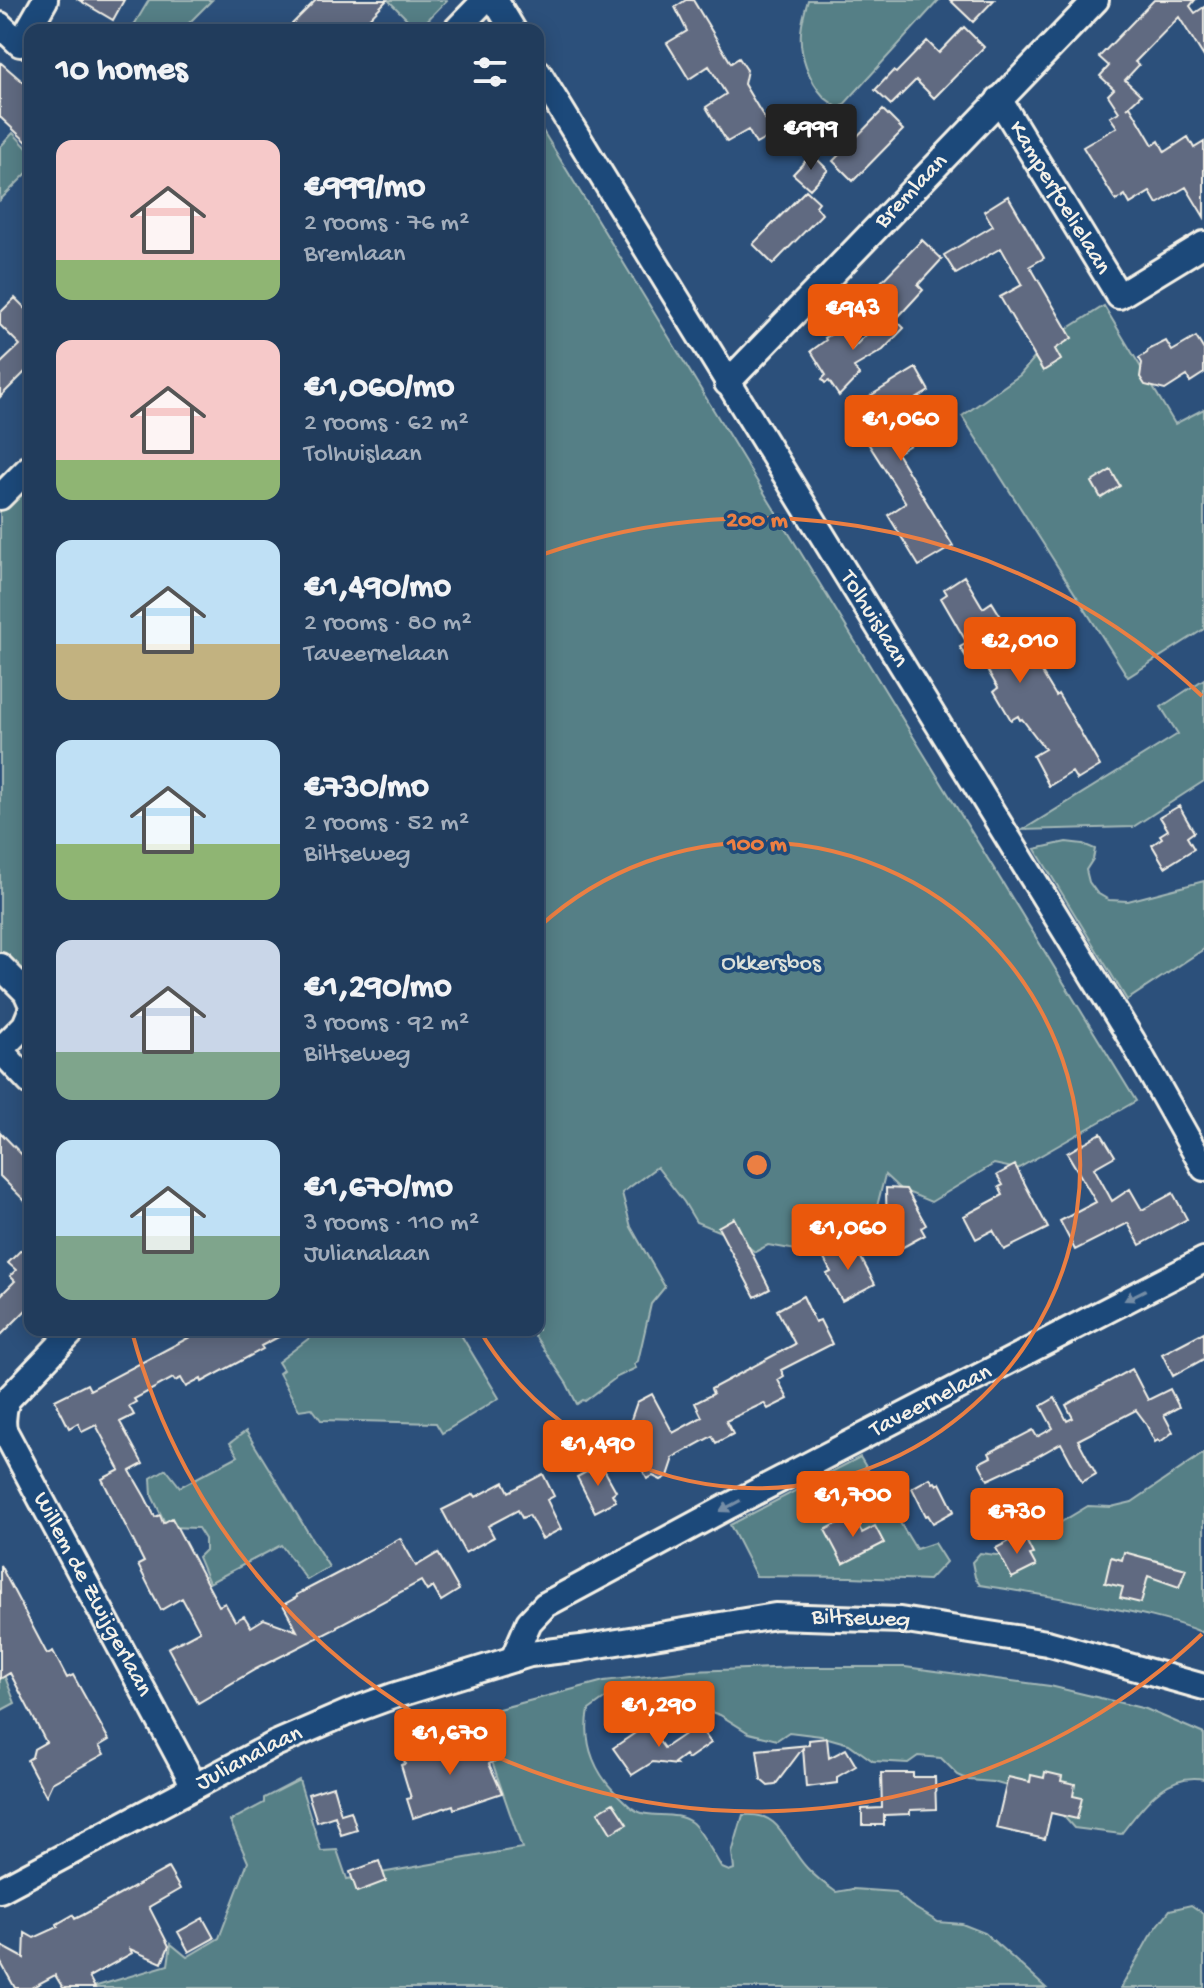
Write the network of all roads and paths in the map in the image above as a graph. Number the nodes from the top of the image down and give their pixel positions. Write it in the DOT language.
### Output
graph roads {
  1 [pos="45,0"];
  2 [pos="485,0"];
  3 [pos="495,0"];
  4 [pos="1096,0"];
  5 [pos="35,24"];
  6 [pos="462,24"];
  7 [pos="509,24"];
  8 [pos="0,25"];
  9 [pos="24,48"];
  10 [pos="544,82"];
  11 [pos="999,99"];
  12 [pos="1204,244"];
  13 [pos="727,383"];
  14 [pos="24,473"];
  15 [pos="0,497"];
  16 [pos="0,966"];
  17 [pos="24,990"];
  18 [pos="24,1026"];
  19 [pos="24,1076"];
  20 [pos="1204,1168"];
  21 [pos="1204,1260"];
  22 [pos="68,1336"];
  23 [pos="513,1659"];
  24 [pos="1204,1687"];
  25 [pos="193,1787"];
  26 [pos="0,1890"];
  1 -- 5 [label="street"];
  2 -- 6 [label="street"];
  3 -- 7 [label="street"];
  4 -- 11 [label="street, Bremlaan"];
  8 -- 9 [label="street"];
  10 -- 13 [label="street, Tolhuislaan"];
  11 -- 12 [label="street, Kamperfoelielaan"];
  11 -- 13 [label="street, Bremlaan"];
  13 -- 20 [label="street, Tolhuislaan"];
  14 -- 15 [label="street"];
  16 -- 17 [label="street"];
  18 -- 19 [label="street"];
  21 -- 23 [label="street, Taveernelaan, one-way"];
  22 -- 25 [label="street, Willem de Zwijgerlaan"];
  23 -- 24 [label="street, Biltseweg"];
  23 -- 25 [label="street, Julianalaan"];
  25 -- 26 [label="street, Julianalaan"];
}
